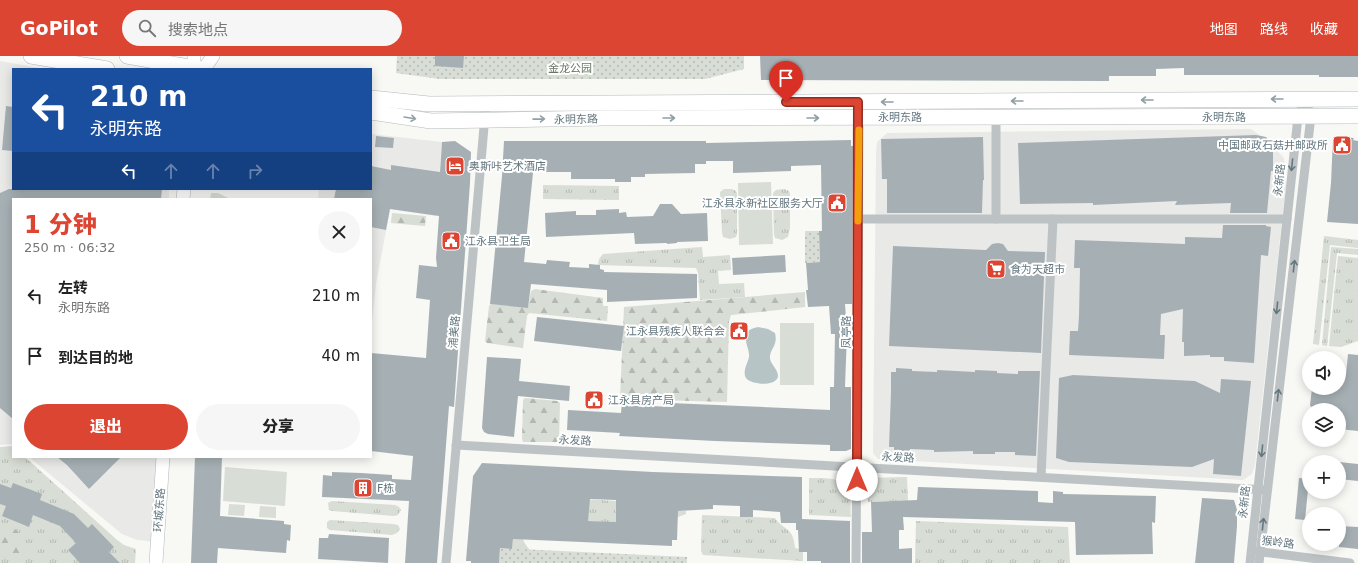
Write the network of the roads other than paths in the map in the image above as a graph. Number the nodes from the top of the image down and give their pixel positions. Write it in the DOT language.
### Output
graph roads {
  1 [pos="31,56"];
  2 [pos="127,56"];
  3 [pos="213,56"];
  4 [pos="197,66"];
  5 [pos="101,68"];
  6 [pos="372,98"];
  7 [pos="1305,99"];
  8 [pos="1358,99"];
  9 [pos="858,102"];
  10 [pos="486,104"];
  11 [pos="372,112"];
  12 [pos="1358,116"];
  13 [pos="996,117"];
  14 [pos="1304,117"];
  15 [pos="859,118"];
  16 [pos="485,120"];
  17 [pos="858,219"];
  18 [pos="996,219"];
  19 [pos="1053,219"];
  20 [pos="1287,219"];
  21 [pos="456,445"];
  22 [pos="163,458"];
  23 [pos="857,467"];
  24 [pos="1041,477"];
  25 [pos="1258,489"];
  26 [pos="1267,490"];
  27 [pos="1256,552"];
  28 [pos="156,563"];
  29 [pos="446,563"];
  30 [pos="856,563"];
  31 [pos="1250,563"];
  32 [pos="1259,563"];
  33 [pos="1350,563"];
  1 -- 5 [label="main road"];
  2 -- 4 [label="main road"];
  3 -- 4 [label="main road"];
  6 -- 10 [label="main road, 永明东路"];
  7 -- 8 [label="main road, 永明东路"];
  7 -- 9 [label="main road, 永明东路, one-way"];
  7 -- 14 [label="street, 永新路"];
  9 -- 10 [label="main road, 永明东路"];
  9 -- 15 [label="street, 凤亭路"];
  10 -- 16 [label="street, 浦美路"];
  11 -- 16 [label="main road, 永明东路, one-way"];
  12 -- 14 [label="main road, 永明东路"];
  13 -- 14 [label="main road, 永明东路"];
  13 -- 15 [label="main road, 永明东路"];
  13 -- 18 [label="street"];
  14 -- 20 [label="street, 永新路, one-way"];
  26 -- 14 [label="street, 永新路, one-way"];
  16 -- 15 [label="main road, 永明东路, one-way"];
  15 -- 17 [label="street, 凤亭路"];
  16 -- 21 [label="street, 浦美路"];
  17 -- 18 [label="street"];
  17 -- 23 [label="street, 凤亭路"];
  18 -- 19 [label="street"];
  19 -- 20 [label="street"];
  19 -- 24 [label="street"];
  20 -- 25 [label="street, 永新路, one-way"];
  21 -- 23 [label="street, 永发路"];
  21 -- 29 [label="street, 浦美路"];
  22 -- 28 [label="main road, 环城东路"];
  23 -- 24 [label="street, 永发路"];
  23 -- 30 [label="street, 凤亭路"];
  24 -- 25 [label="street, 永发路"];
  25 -- 26 [label="street, 永发路"];
  25 -- 27 [label="street, 永新路"];
  27 -- 26 [label="street, 永新路, one-way"];
  27 -- 31 [label="street, 永新路"];
  27 -- 32 [label="street, 永新路"];
  27 -- 33 [label="street, 猴岭路"];
}
